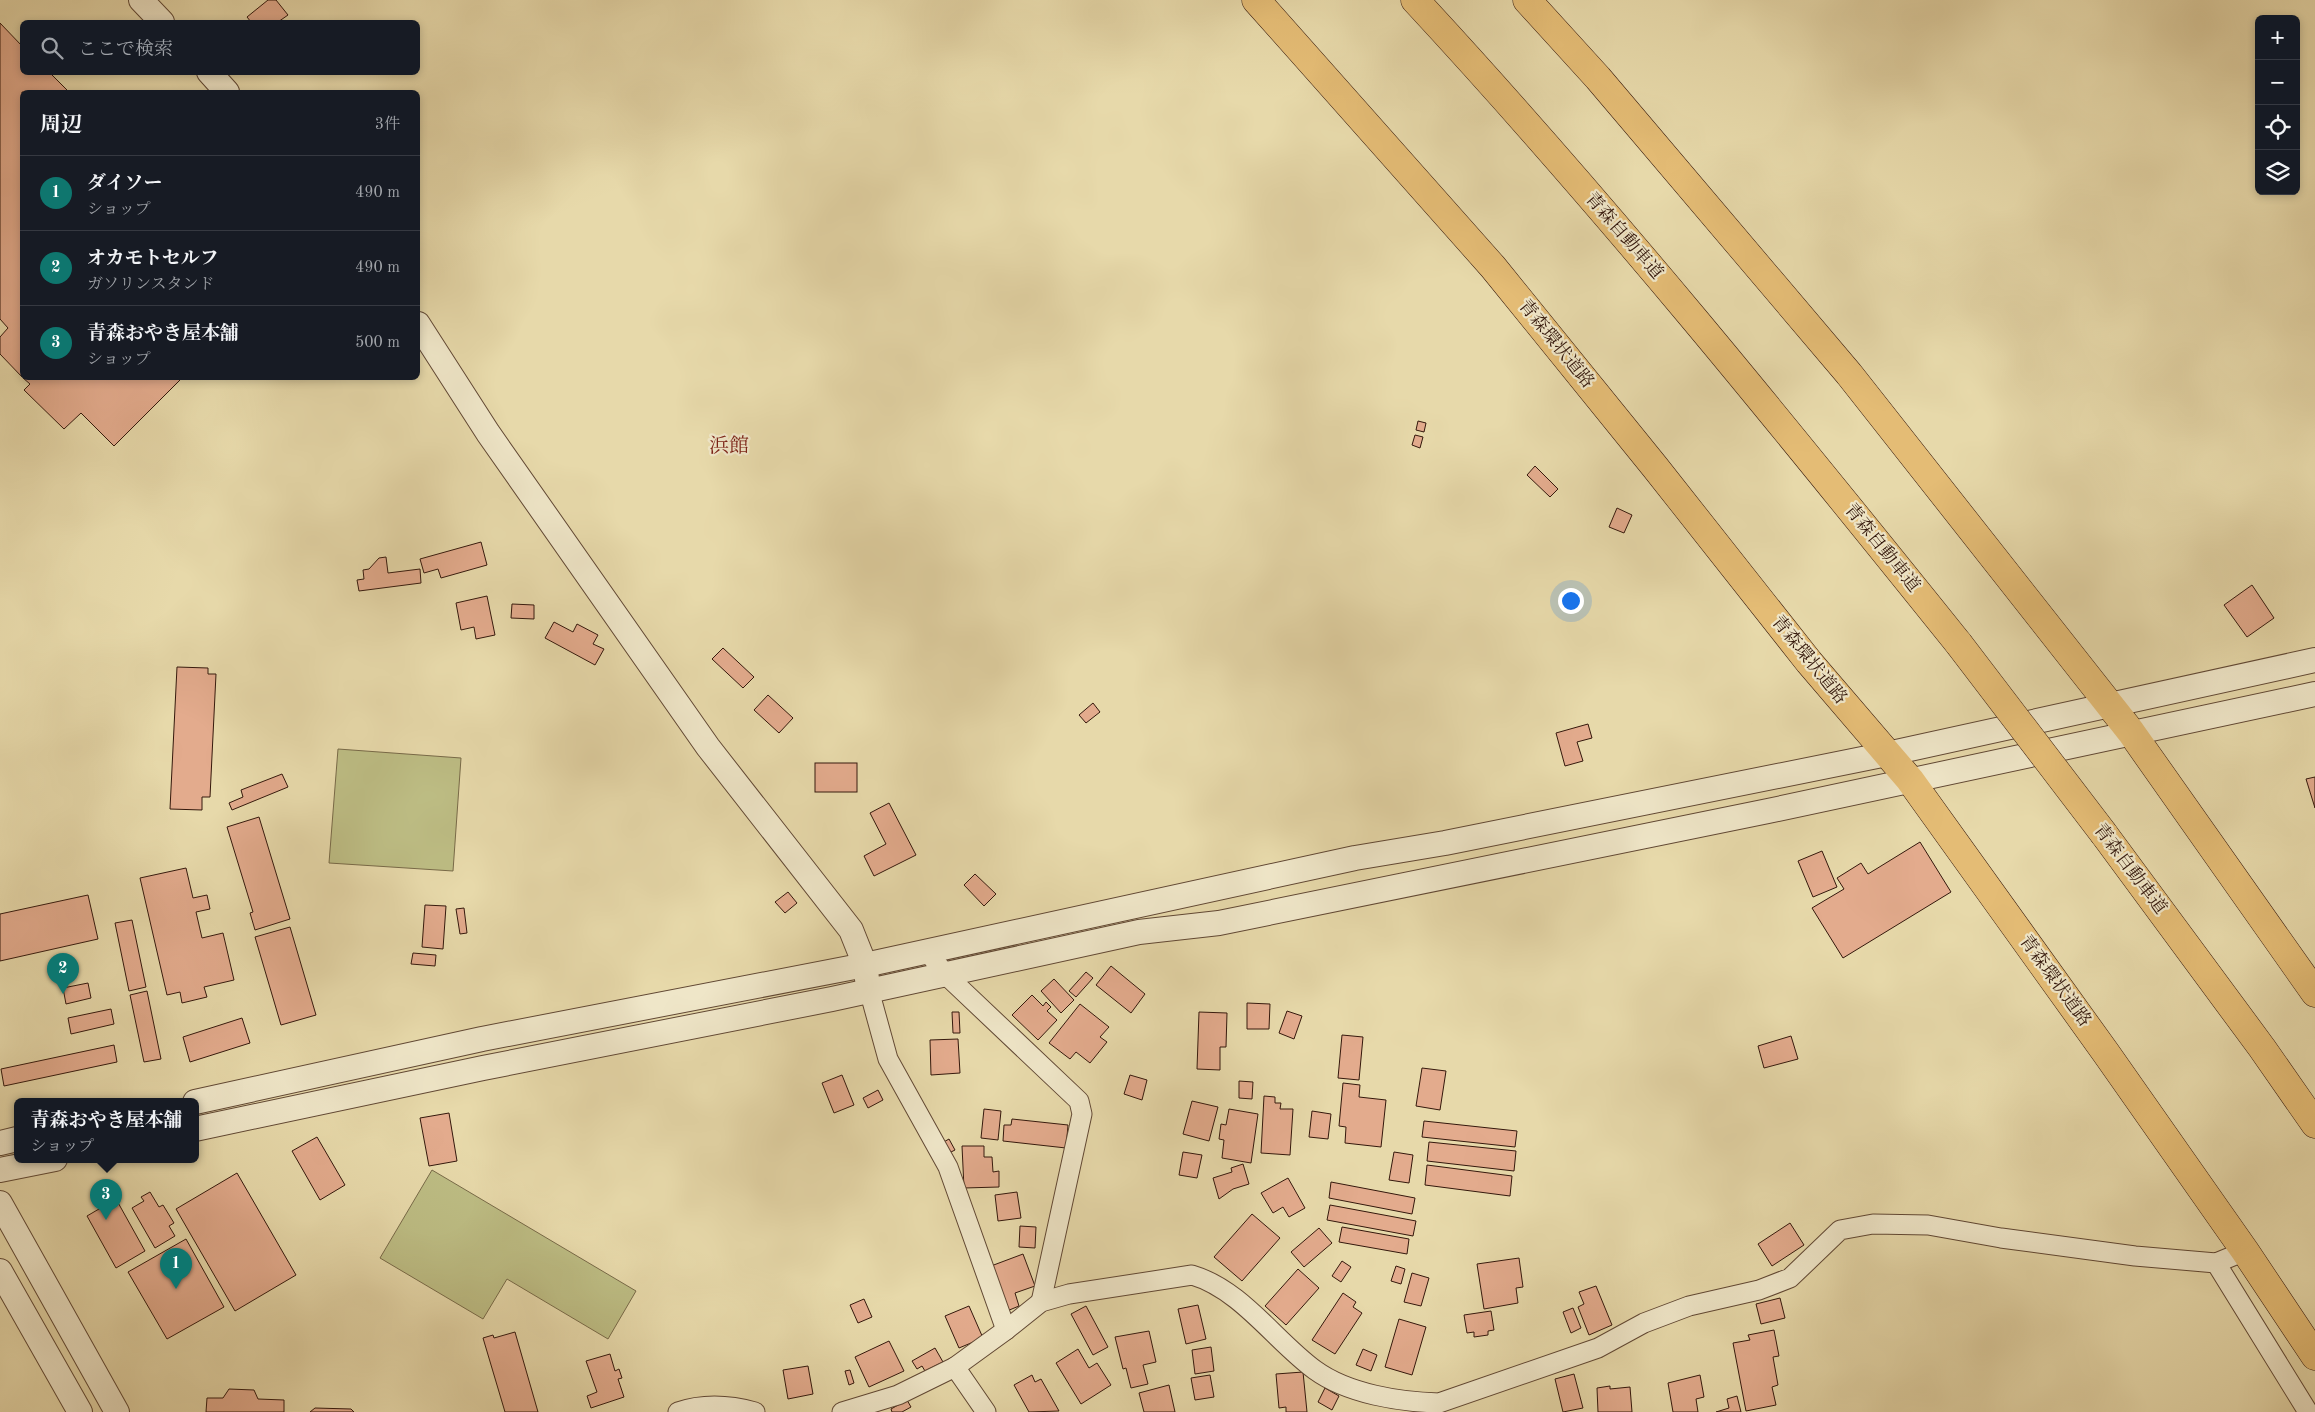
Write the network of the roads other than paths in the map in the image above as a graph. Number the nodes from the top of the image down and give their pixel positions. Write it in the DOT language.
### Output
graph roads {
  1 [pos="141,0"];
  2 [pos="1256,0"];
  3 [pos="1415,0"];
  4 [pos="1527,0"];
  5 [pos="160,20"];
  6 [pos="211,75"];
  7 [pos="225,90"];
  8 [pos="420,327"];
  9 [pos="2315,660"];
  10 [pos="2315,694"];
  11 [pos="2108,704"];
  12 [pos="2131,732"];
  13 [pos="1887,754"];
  14 [pos="1910,780"];
  15 [pos="927,951"];
  16 [pos="865,964"];
  17 [pos="946,974"];
  18 [pos="869,990"];
  19 [pos="2315,993"];
  20 [pos="199,1101"];
  21 [pos="2315,1124"];
  22 [pos="199,1128"];
  23 [pos="14,1140"];
  24 [pos="0,1143"];
  25 [pos="35,1163"];
  26 [pos="0,1170"];
  27 [pos="0,1203"];
  28 [pos="2246,1251"];
  29 [pos="2216,1263"];
  30 [pos="0,1271"];
  31 [pos="1041,1302"];
  32 [pos="1006,1330"];
  33 [pos="2315,1356"];
  34 [pos="956,1367"];
  35 [pos="80,1412"];
  36 [pos="117,1412"];
  37 [pos="678,1412"];
  38 [pos="755,1412"];
  39 [pos="842,1412"];
  40 [pos="986,1412"];
  41 [pos="2308,1412"];
  1 -- 5 [label="street"];
  2 -- 13 [label="highway, 青森環状道路"];
  3 -- 21 [label="highway, 青森自動車道, bridge"];
  4 -- 11 [label="highway"];
  6 -- 7 [label="street"];
  8 -- 16 [label="street"];
  9 -- 11 [label="street"];
  10 -- 12 [label="street"];
  11 -- 12 [label="highway"];
  11 -- 13 [label="street"];
  12 -- 14 [label="street"];
  12 -- 19 [label="highway"];
  13 -- 14 [label="highway, 青森環状道路"];
  13 -- 15 [label="street"];
  14 -- 17 [label="street"];
  14 -- 28 [label="highway, 青森環状道路"];
  15 -- 16 [label="street"];
  15 -- 17 [label="street"];
  16 -- 18 [label="street"];
  16 -- 20 [label="street"];
  17 -- 18 [label="street"];
  17 -- 31 [label="street"];
  18 -- 22 [label="street"];
  18 -- 32 [label="street"];
  23 -- 24 [label="street"];
  25 -- 26 [label="street"];
  27 -- 36 [label="street"];
  28 -- 29 [label="street"];
  28 -- 33 [label="highway, 青森環状道路"];
  29 -- 31 [label="street"];
  29 -- 41 [label="street"];
  30 -- 35 [label="street"];
  31 -- 32 [label="street"];
  32 -- 34 [label="street"];
  34 -- 39 [label="street"];
  34 -- 40 [label="street"];
  37 -- 38 [label="street"];
}
